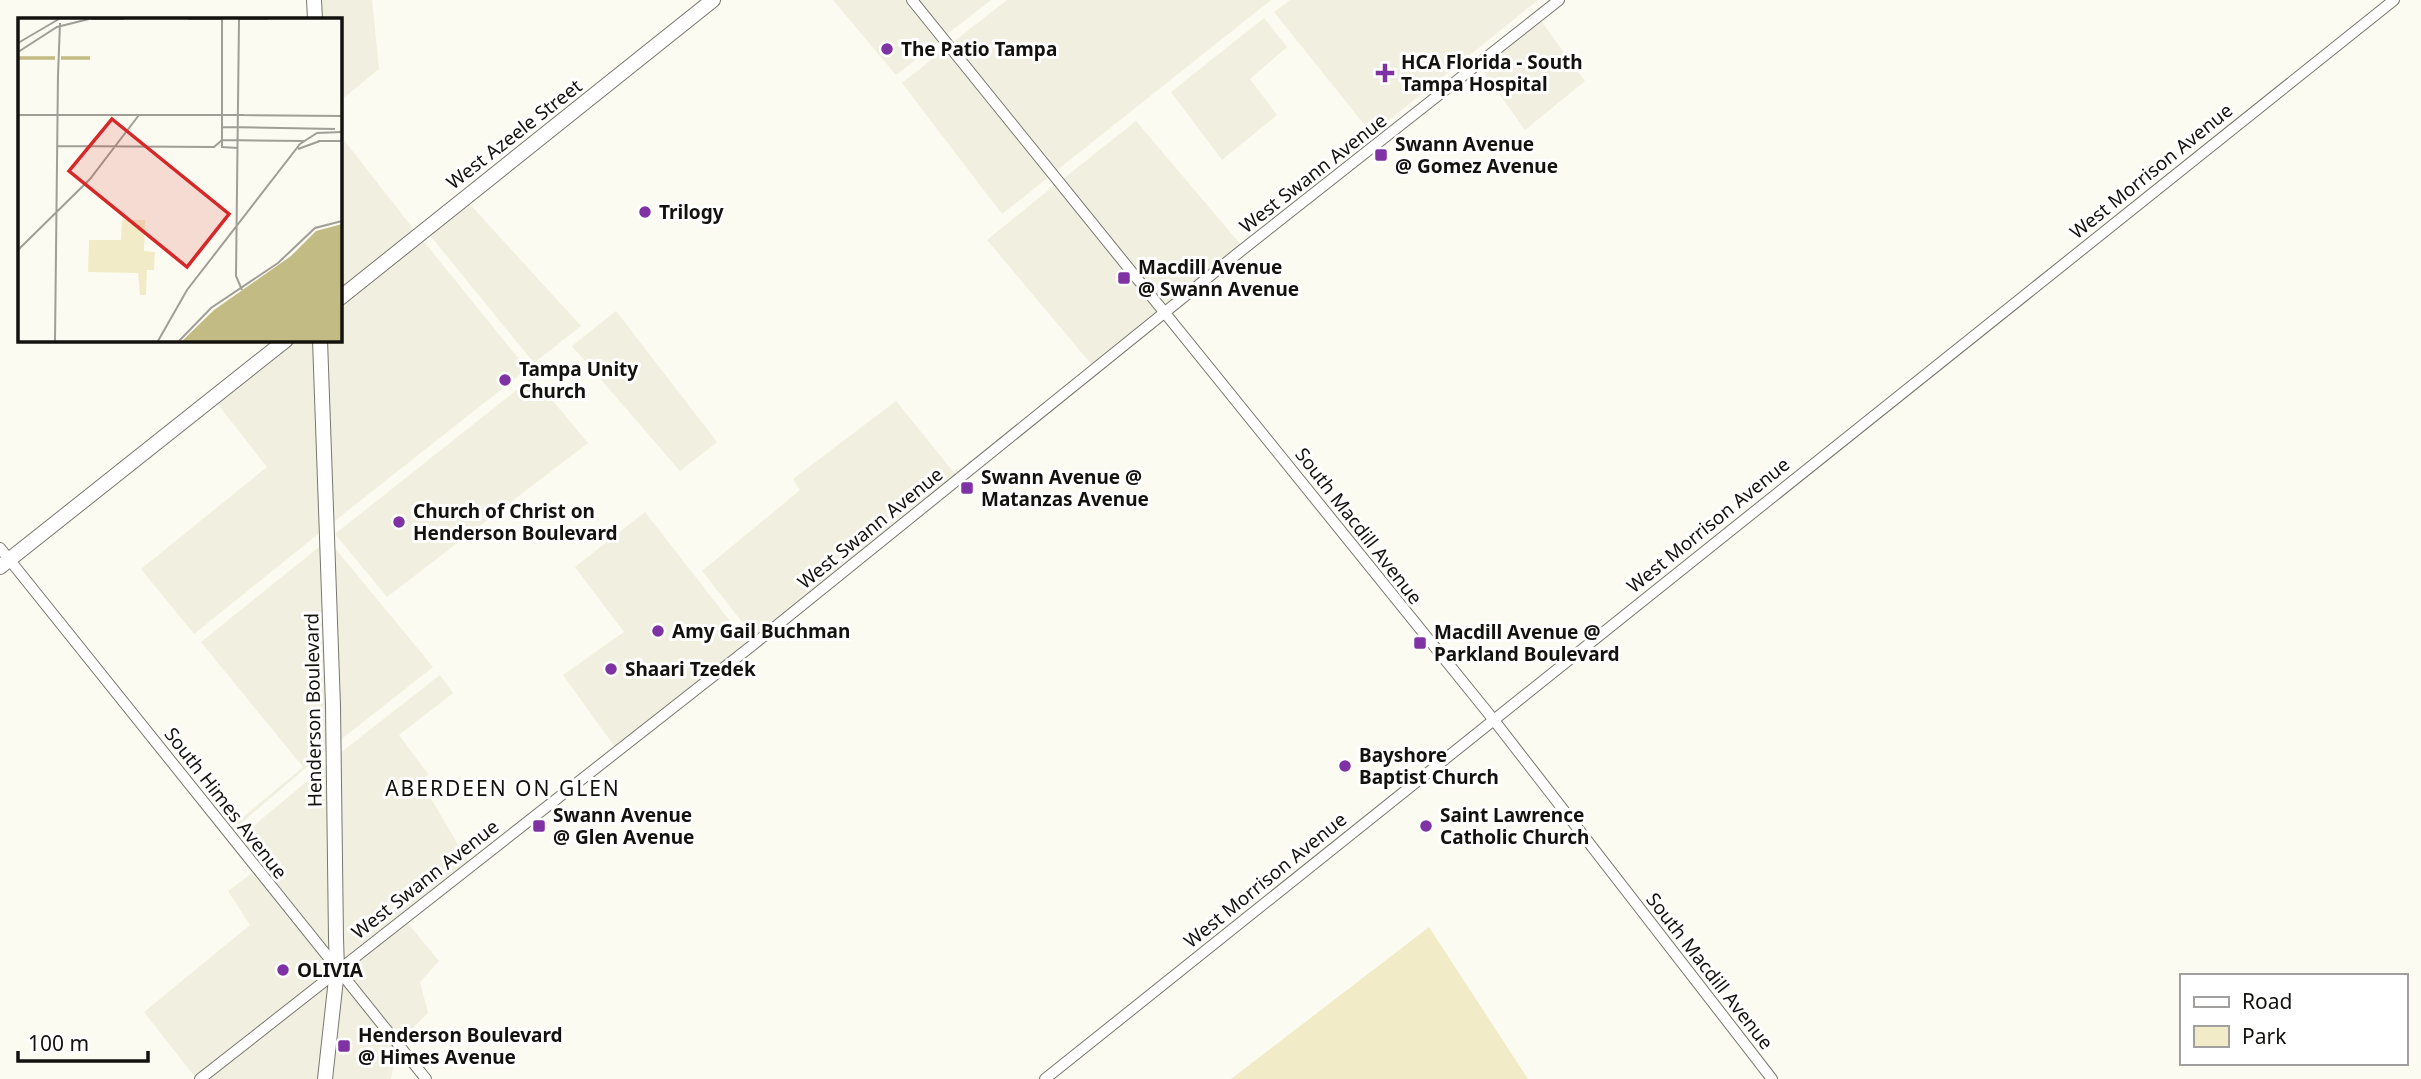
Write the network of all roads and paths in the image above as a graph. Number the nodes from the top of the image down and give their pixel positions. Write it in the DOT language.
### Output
graph roads {
  1 [pos="314,0"];
  2 [pos="713,0"];
  3 [pos="912,0"];
  4 [pos="1559,0"];
  5 [pos="2394,0"];
  6 [pos="315,18"];
  7 [pos="341,297"];
  8 [pos="1166,312"];
  9 [pos="285,341"];
  10 [pos="320,341"];
  11 [pos="3,558"];
  12 [pos="1493,719"];
  13 [pos="337,970"];
  14 [pos="200,1079"];
  15 [pos="325,1079"];
  16 [pos="426,1079"];
  17 [pos="1045,1079"];
  18 [pos="1772,1079"];
  1 -- 6 [label="main road"];
  2 -- 7 [label="main road, West Azeele Street"];
  3 -- 8 [label="street, South Macdill Avenue"];
  4 -- 8 [label="street, West Swann Avenue"];
  5 -- 12 [label="street, West Morrison Avenue"];
  8 -- 12 [label="street, South Macdill Avenue"];
  8 -- 13 [label="street, West Swann Avenue"];
  9 -- 11 [label="main road"];
  10 -- 13 [label="main road, Henderson Boulevard"];
  11 -- 13 [label="street, South Himes Avenue"];
  12 -- 17 [label="street, West Morrison Avenue"];
  12 -- 18 [label="street, South Macdill Avenue"];
  13 -- 14 [label="street, West Swann Avenue"];
  13 -- 15 [label="main road, Henderson Boulevard"];
  13 -- 16 [label="street, South Himes Avenue"];
}
